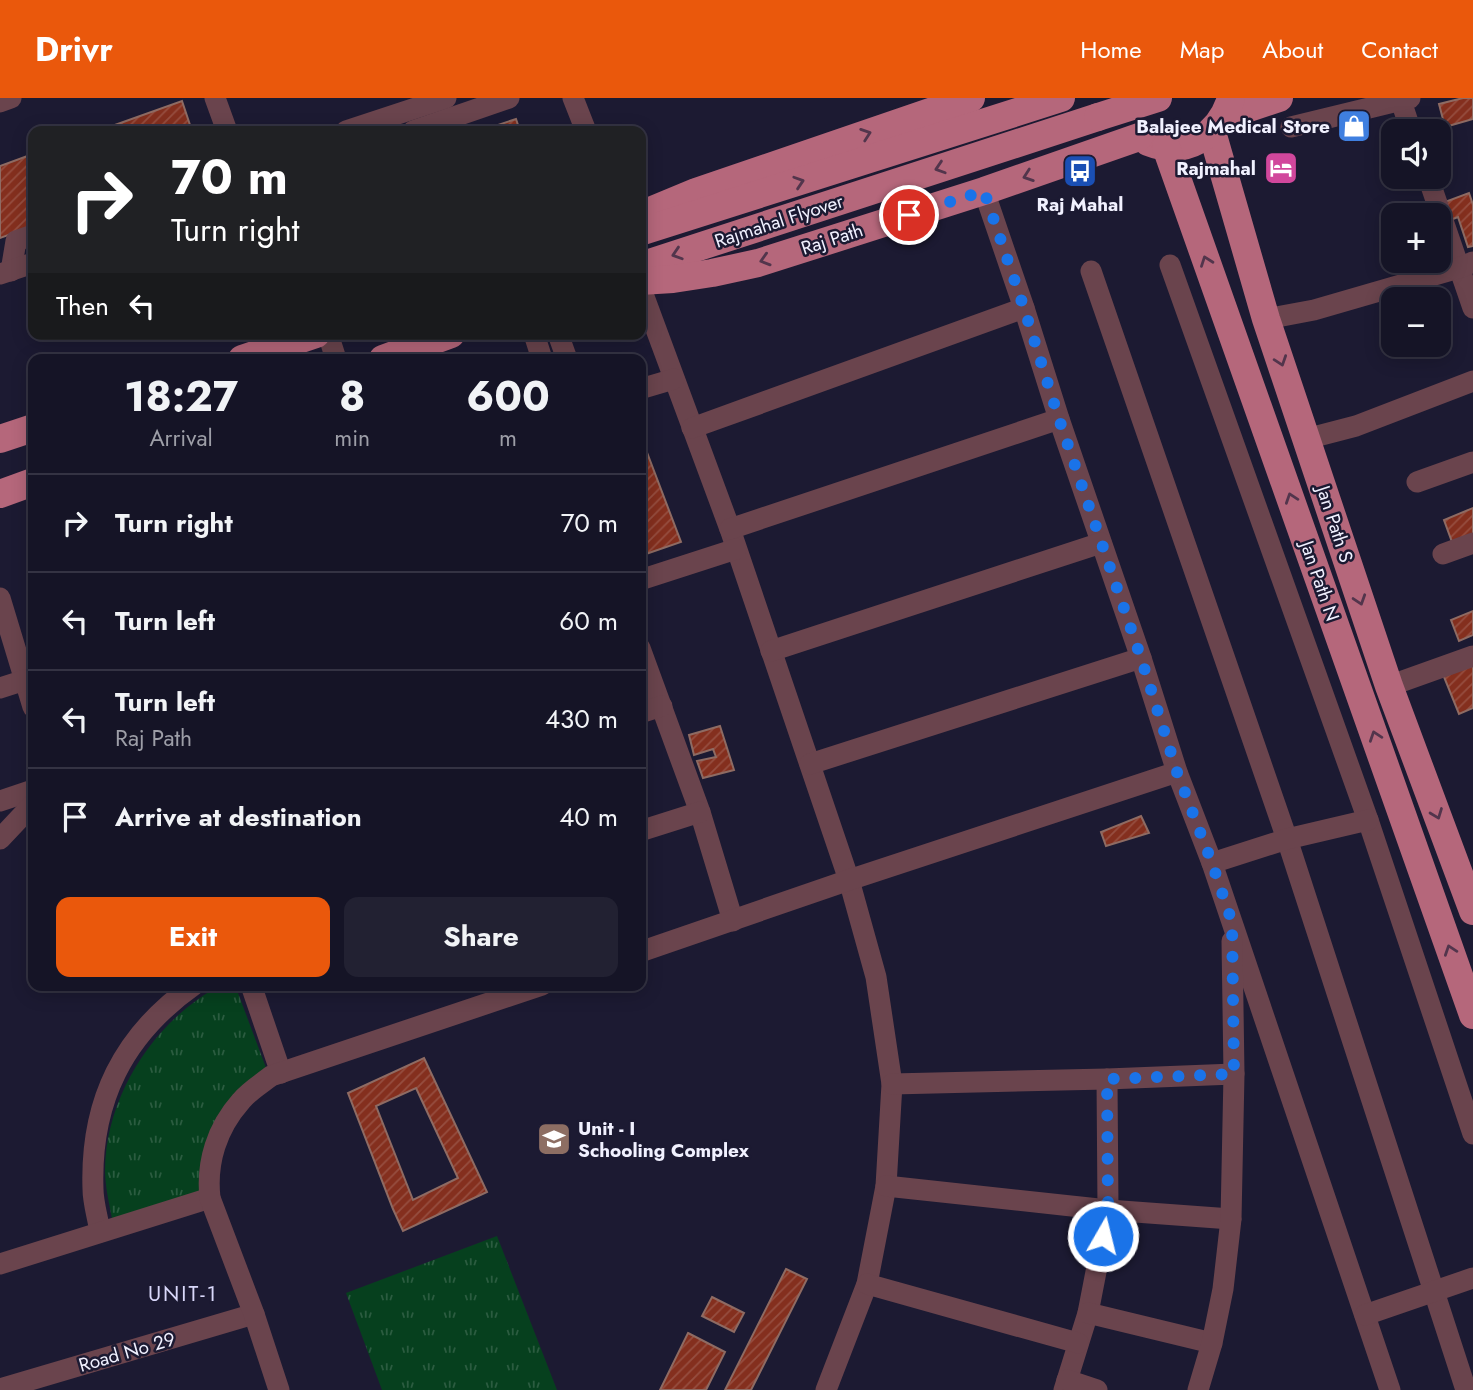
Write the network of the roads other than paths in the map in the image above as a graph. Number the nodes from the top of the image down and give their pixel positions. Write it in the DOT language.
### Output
graph roads {
  1 [pos="11,98"];
  2 [pos="215,98"];
  3 [pos="446,98"];
  4 [pos="509,98"];
  5 [pos="573,98"];
  6 [pos="1061,98"];
  7 [pos="1158,98"];
  8 [pos="1279,98"];
  9 [pos="1404,99"];
  10 [pos="956,100"];
  11 [pos="0,102"];
  12 [pos="479,102"];
  13 [pos="1104,104"];
  14 [pos="1223,115"];
  15 [pos="1408,119"];
  16 [pos="225,126"];
  17 [pos="361,126"];
  18 [pos="424,126"];
  19 [pos="584,126"];
  20 [pos="1291,127"];
  21 [pos="1139,137"];
  22 [pos="1166,147"];
  23 [pos="1099,151"];
  24 [pos="1432,189"];
  25 [pos="984,191"];
  26 [pos="646,213"];
  27 [pos="646,230"];
  28 [pos="28,237"];
  29 [pos="646,264"];
  30 [pos="28,265"];
  31 [pos="1170,265"];
  32 [pos="1466,265"];
  33 [pos="1091,271"];
  34 [pos="5,272"];
  35 [pos="646,282"];
  36 [pos="1217,292"];
  37 [pos="646,300"];
  38 [pos="1184,303"];
  39 [pos="1024,308"];
  40 [pos="1473,308"];
  41 [pos="1266,319"];
  42 [pos="298,340"];
  43 [pos="435,340"];
  44 [pos="257,354"];
  45 [pos="397,354"];
  46 [pos="674,379"];
  47 [pos="1473,381"];
  48 [pos="646,387"];
  49 [pos="1059,419"];
  50 [pos="692,428"];
  51 [pos="28,430"];
  52 [pos="0,439"];
  53 [pos="1307,439"];
  54 [pos="1473,462"];
  55 [pos="1417,482"];
  56 [pos="28,484"];
  57 [pos="0,494"];
  58 [pos="733,539"];
  59 [pos="1101,543"];
  60 [pos="1473,543"];
  61 [pos="1443,554"];
  62 [pos="646,577"];
  63 [pos="0,598"];
  64 [pos="771,652"];
  65 [pos="1473,656"];
  66 [pos="1141,658"];
  67 [pos="646,664"];
  68 [pos="25,680"];
  69 [pos="1389,686"];
  70 [pos="0,688"];
  71 [pos="28,690"];
  72 [pos="662,706"];
  73 [pos="646,711"];
  74 [pos="810,764"];
  75 [pos="1177,772"];
  76 [pos="28,792"];
  77 [pos="0,801"];
  78 [pos="28,809"];
  79 [pos="700,812"];
  80 [pos="1368,820"];
  81 [pos="646,829"];
  82 [pos="0,839"];
  83 [pos="1287,839"];
  84 [pos="1212,863"];
  85 [pos="849,880"];
  86 [pos="1473,911"];
  87 [pos="733,921"];
  88 [pos="1232,922"];
  89 [pos="646,950"];
  90 [pos="186,991"];
  91 [pos="253,991"];
  92 [pos="524,991"];
  93 [pos="1473,1015"];
  94 [pos="281,1073"];
  95 [pos="1234,1074"];
  96 [pos="1107,1079"];
  97 [pos="892,1084"];
  98 [pos="1466,1087"];
  99 [pos="1473,1134"];
  100 [pos="886,1186"];
  101 [pos="210,1198"];
  102 [pos="1108,1210"];
  103 [pos="1231,1219"];
  104 [pos="100,1232"];
  105 [pos="0,1264"];
  106 [pos="1473,1278"];
  107 [pos="867,1284"];
  108 [pos="1434,1292"];
  109 [pos="1087,1313"];
  110 [pos="254,1314"];
  111 [pos="1365,1315"];
  112 [pos="1078,1343"];
  113 [pos="1212,1343"];
  114 [pos="1065,1385"];
  115 [pos="0,1389"];
  116 [pos="831,1389"];
  117 [pos="279,1390"];
  118 [pos="1097,1390"];
  119 [pos="1198,1390"];
  120 [pos="1390,1390"];
  121 [pos="1466,1390"];
  1 -- 11 [label="street"];
  2 -- 16 [label="street"];
  3 -- 17 [label="street"];
  4 -- 12 [label="street"];
  5 -- 19 [label="street"];
  27 -- 6 [label="main road, Rajmahal Flyover, one-way"];
  7 -- 13 [label="main road, Rajmahal Flyover, bridge"];
  8 -- 14 [label="main road"];
  9 -- 15 [label="street"];
  9 -- 20 [label="street"];
  26 -- 10 [label="main road, one-way"];
  12 -- 18 [label="street"];
  13 -- 21 [label="main road"];
  13 -- 23 [label="main road"];
  13 -- 29 [label="main road, Rajmahal Flyover, one-way"];
  14 -- 22 [label="main road"];
  14 -- 41 [label="main road, Jan Path S"];
  21 -- 22 [label="main road"];
  21 -- 23 [label="main road, Raj Path"];
  36 -- 22 [label="main road, Jan Path N, one-way"];
  23 -- 25 [label="main road, Raj Path, one-way"];
  24 -- 32 [label="street"];
  25 -- 35 [label="main road, Raj Path, one-way"];
  25 -- 39 [label="street"];
  28 -- 34 [label="street"];
  30 -- 34 [label="street"];
  31 -- 38 [label="street"];
  32 -- 40 [label="street"];
  32 -- 41 [label="street"];
  33 -- 83 [label="street"];
  36 -- 38 [label="street"];
  93 -- 36 [label="main road, Jan Path N, one-way"];
  37 -- 46 [label="street"];
  38 -- 80 [label="street"];
  39 -- 49 [label="street"];
  39 -- 50 [label="street"];
  41 -- 53 [label="main road, Jan Path S, one-way"];
  42 -- 44 [label="main road"];
  43 -- 45 [label="main road"];
  46 -- 48 [label="street"];
  46 -- 50 [label="street"];
  47 -- 53 [label="street"];
  49 -- 58 [label="street"];
  49 -- 59 [label="street"];
  50 -- 58 [label="street"];
  51 -- 52 [label="main road"];
  53 -- 69 [label="main road, Jan Path S, one-way"];
  54 -- 55 [label="street"];
  56 -- 57 [label="main road"];
  58 -- 62 [label="street"];
  58 -- 64 [label="street"];
  59 -- 64 [label="street"];
  59 -- 66 [label="street"];
  60 -- 61 [label="street"];
  63 -- 68 [label="street"];
  64 -- 74 [label="street"];
  65 -- 69 [label="street"];
  66 -- 74 [label="street"];
  66 -- 75 [label="street"];
  67 -- 72 [label="street"];
  68 -- 70 [label="street"];
  68 -- 71 [label="street"];
  69 -- 86 [label="main road, Jan Path S, one-way"];
  72 -- 73 [label="street"];
  72 -- 79 [label="street"];
  74 -- 85 [label="street"];
  75 -- 84 [label="street"];
  75 -- 85 [label="street"];
  76 -- 77 [label="street"];
  78 -- 82 [label="street"];
  79 -- 81 [label="street"];
  79 -- 87 [label="street"];
  80 -- 83 [label="street"];
  80 -- 98 [label="street"];
  83 -- 84 [label="street"];
  83 -- 108 [label="street"];
  84 -- 88 [label="street"];
  85 -- 87 [label="street"];
  85 -- 97 [label="street"];
  87 -- 89 [label="street"];
  88 -- 95 [label="street"];
  88 -- 111 [label="street"];
  90 -- 104 [label="street"];
  91 -- 94 [label="street"];
  92 -- 94 [label="street"];
  94 -- 101 [label="street"];
  95 -- 96 [label="street"];
  95 -- 103 [label="street"];
  96 -- 97 [label="street"];
  96 -- 102 [label="street"];
  97 -- 100 [label="street"];
  98 -- 99 [label="street"];
  100 -- 102 [label="street"];
  100 -- 107 [label="street"];
  101 -- 104 [label="street"];
  101 -- 110 [label="street"];
  102 -- 103 [label="street"];
  102 -- 109 [label="street"];
  103 -- 113 [label="street"];
  104 -- 105 [label="street"];
  106 -- 108 [label="street"];
  107 -- 112 [label="street"];
  107 -- 116 [label="street"];
  108 -- 111 [label="street"];
  108 -- 121 [label="street"];
  109 -- 112 [label="street"];
  109 -- 113 [label="street"];
  110 -- 115 [label="street, Road No 29"];
  110 -- 117 [label="street"];
  111 -- 120 [label="street"];
  112 -- 114 [label="street"];
  113 -- 119 [label="street"];
  114 -- 118 [label="street"];
}
